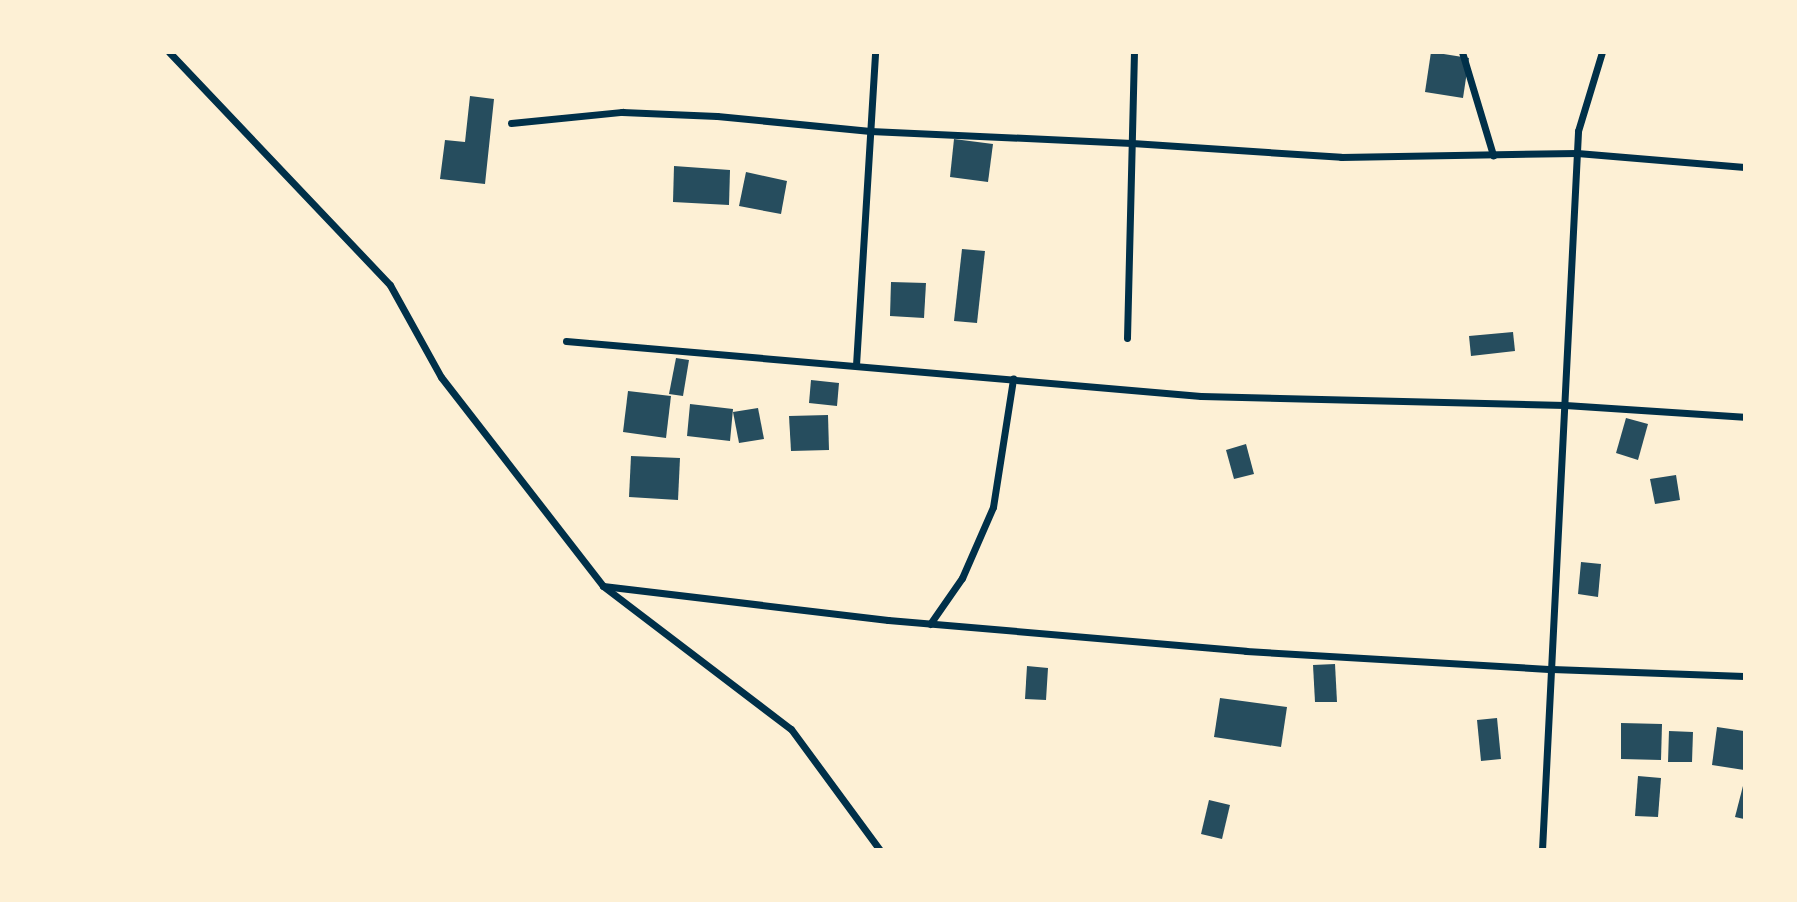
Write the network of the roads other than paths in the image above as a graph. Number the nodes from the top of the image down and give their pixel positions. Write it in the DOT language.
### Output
graph roads {
  1 [pos="169,52"];
  2 [pos="875,52"];
  3 [pos="1134,52"];
  4 [pos="1462,52"];
  5 [pos="1602,52"];
  6 [pos="511,123"];
  7 [pos="870,131"];
  8 [pos="1132,143"];
  9 [pos="1577,153"];
  10 [pos="1493,155"];
  11 [pos="1745,167"];
  12 [pos="1127,338"];
  13 [pos="566,341"];
  14 [pos="856,365"];
  15 [pos="1013,379"];
  16 [pos="1565,405"];
  17 [pos="1745,417"];
  18 [pos="603,586"];
  19 [pos="930,624"];
  20 [pos="1552,670"];
  21 [pos="1745,676"];
  22 [pos="880,849"];
  23 [pos="1542,849"];
  1 -- 18 [label="street"];
  2 -- 7 [label="street"];
  3 -- 8 [label="street"];
  4 -- 10 [label="street"];
  5 -- 9 [label="street"];
  6 -- 7 [label="street"];
  7 -- 8 [label="street"];
  7 -- 14 [label="street"];
  8 -- 10 [label="street"];
  8 -- 12 [label="street"];
  9 -- 10 [label="street"];
  9 -- 11 [label="street"];
  9 -- 16 [label="street"];
  13 -- 14 [label="street"];
  14 -- 15 [label="street"];
  15 -- 16 [label="street"];
  15 -- 19 [label="street"];
  16 -- 17 [label="street"];
  16 -- 20 [label="street"];
  18 -- 19 [label="street"];
  18 -- 22 [label="street"];
  19 -- 20 [label="street"];
  20 -- 21 [label="street"];
  20 -- 23 [label="street"];
}
